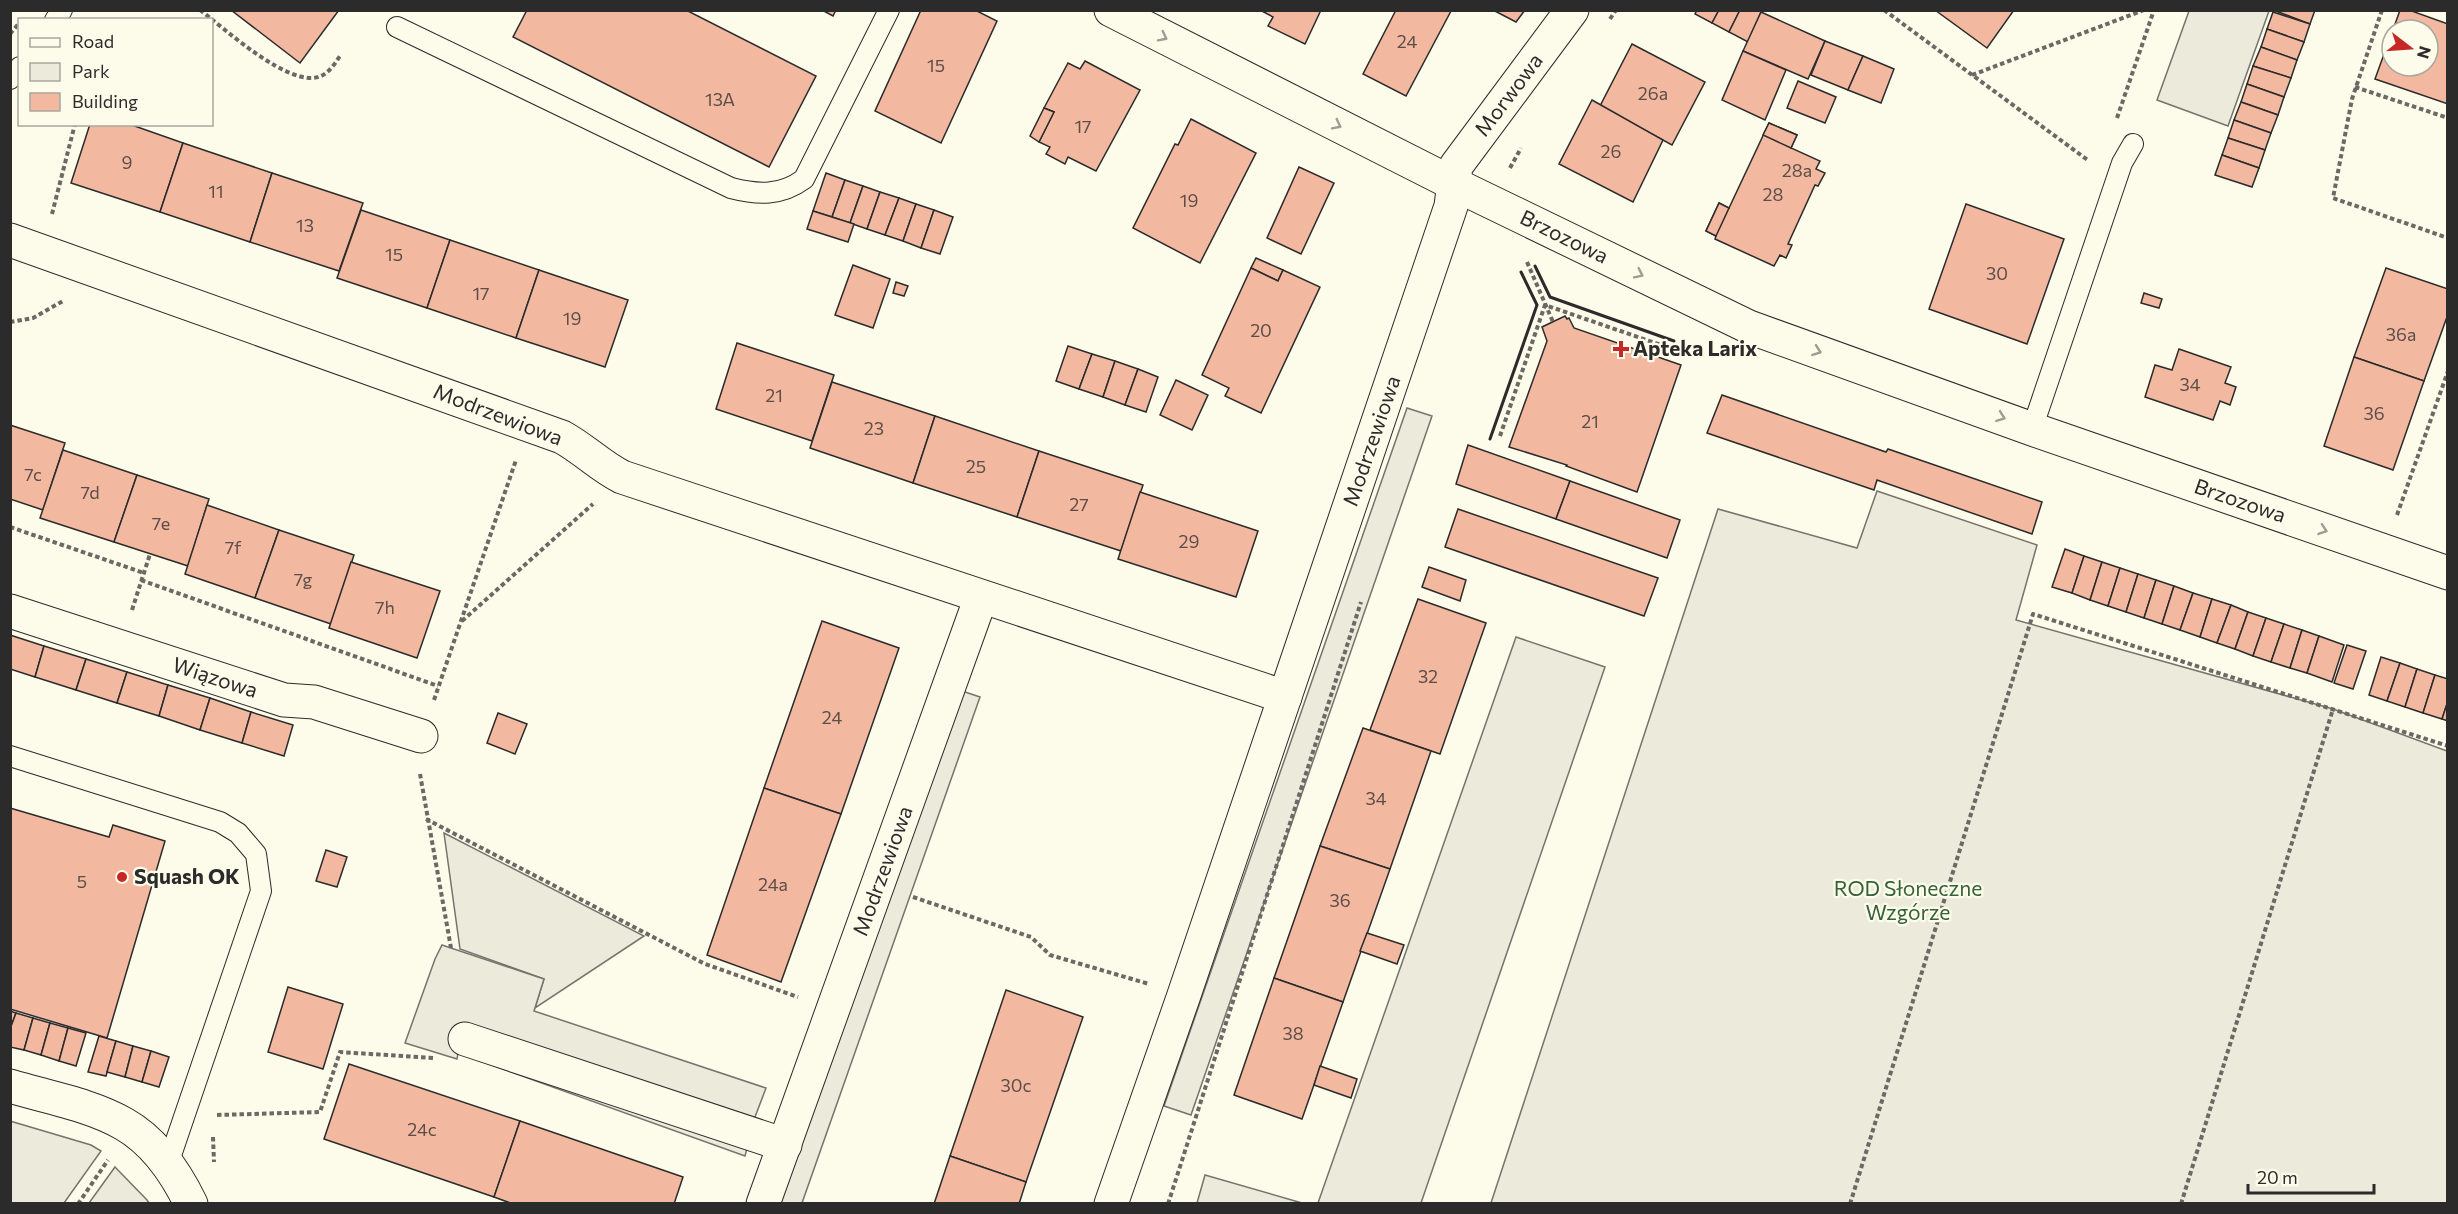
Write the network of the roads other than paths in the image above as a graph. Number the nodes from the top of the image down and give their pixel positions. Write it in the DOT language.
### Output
graph roads {
  1 [pos="890,10"];
  2 [pos="1111,10"];
  3 [pos="1572,10"];
  4 [pos="397,27"];
  5 [pos="2133,144"];
  6 [pos="1454,184"];
  7 [pos="10,240"];
  8 [pos="2032,429"];
  9 [pos="2448,573"];
  10 [pos="981,597"];
  11 [pos="10,611"];
  12 [pos="1285,697"];
  13 [pos="421,736"];
  14 [pos="10,756"];
  15 [pos="453,1049"];
  16 [pos="10,1086"];
  17 [pos="785,1145"];
  18 [pos="168,1164"];
  19 [pos="191,1203"];
  20 [pos="763,1203"];
  21 [pos="1111,1203"];
  1 -- 4 [label="lane"];
  2 -- 6 [label="street, Brzozowa, one-way"];
  3 -- 6 [label="street, Morwowa"];
  5 -- 8 [label="lane"];
  6 -- 8 [label="street, Brzozowa, one-way"];
  6 -- 12 [label="street, Modrzewiowa"];
  7 -- 10 [label="street, Modrzewiowa"];
  8 -- 9 [label="street, Brzozowa, one-way"];
  10 -- 12 [label="street, Modrzewiowa"];
  10 -- 17 [label="street, Modrzewiowa"];
  11 -- 13 [label="street, Wiązowa"];
  12 -- 21 [label="street, Modrzewiowa"];
  14 -- 18 [label="lane"];
  15 -- 17 [label="street"];
  16 -- 18 [label="street"];
  17 -- 20 [label="street, Modrzewiowa"];
  18 -- 19 [label="street"];
}
